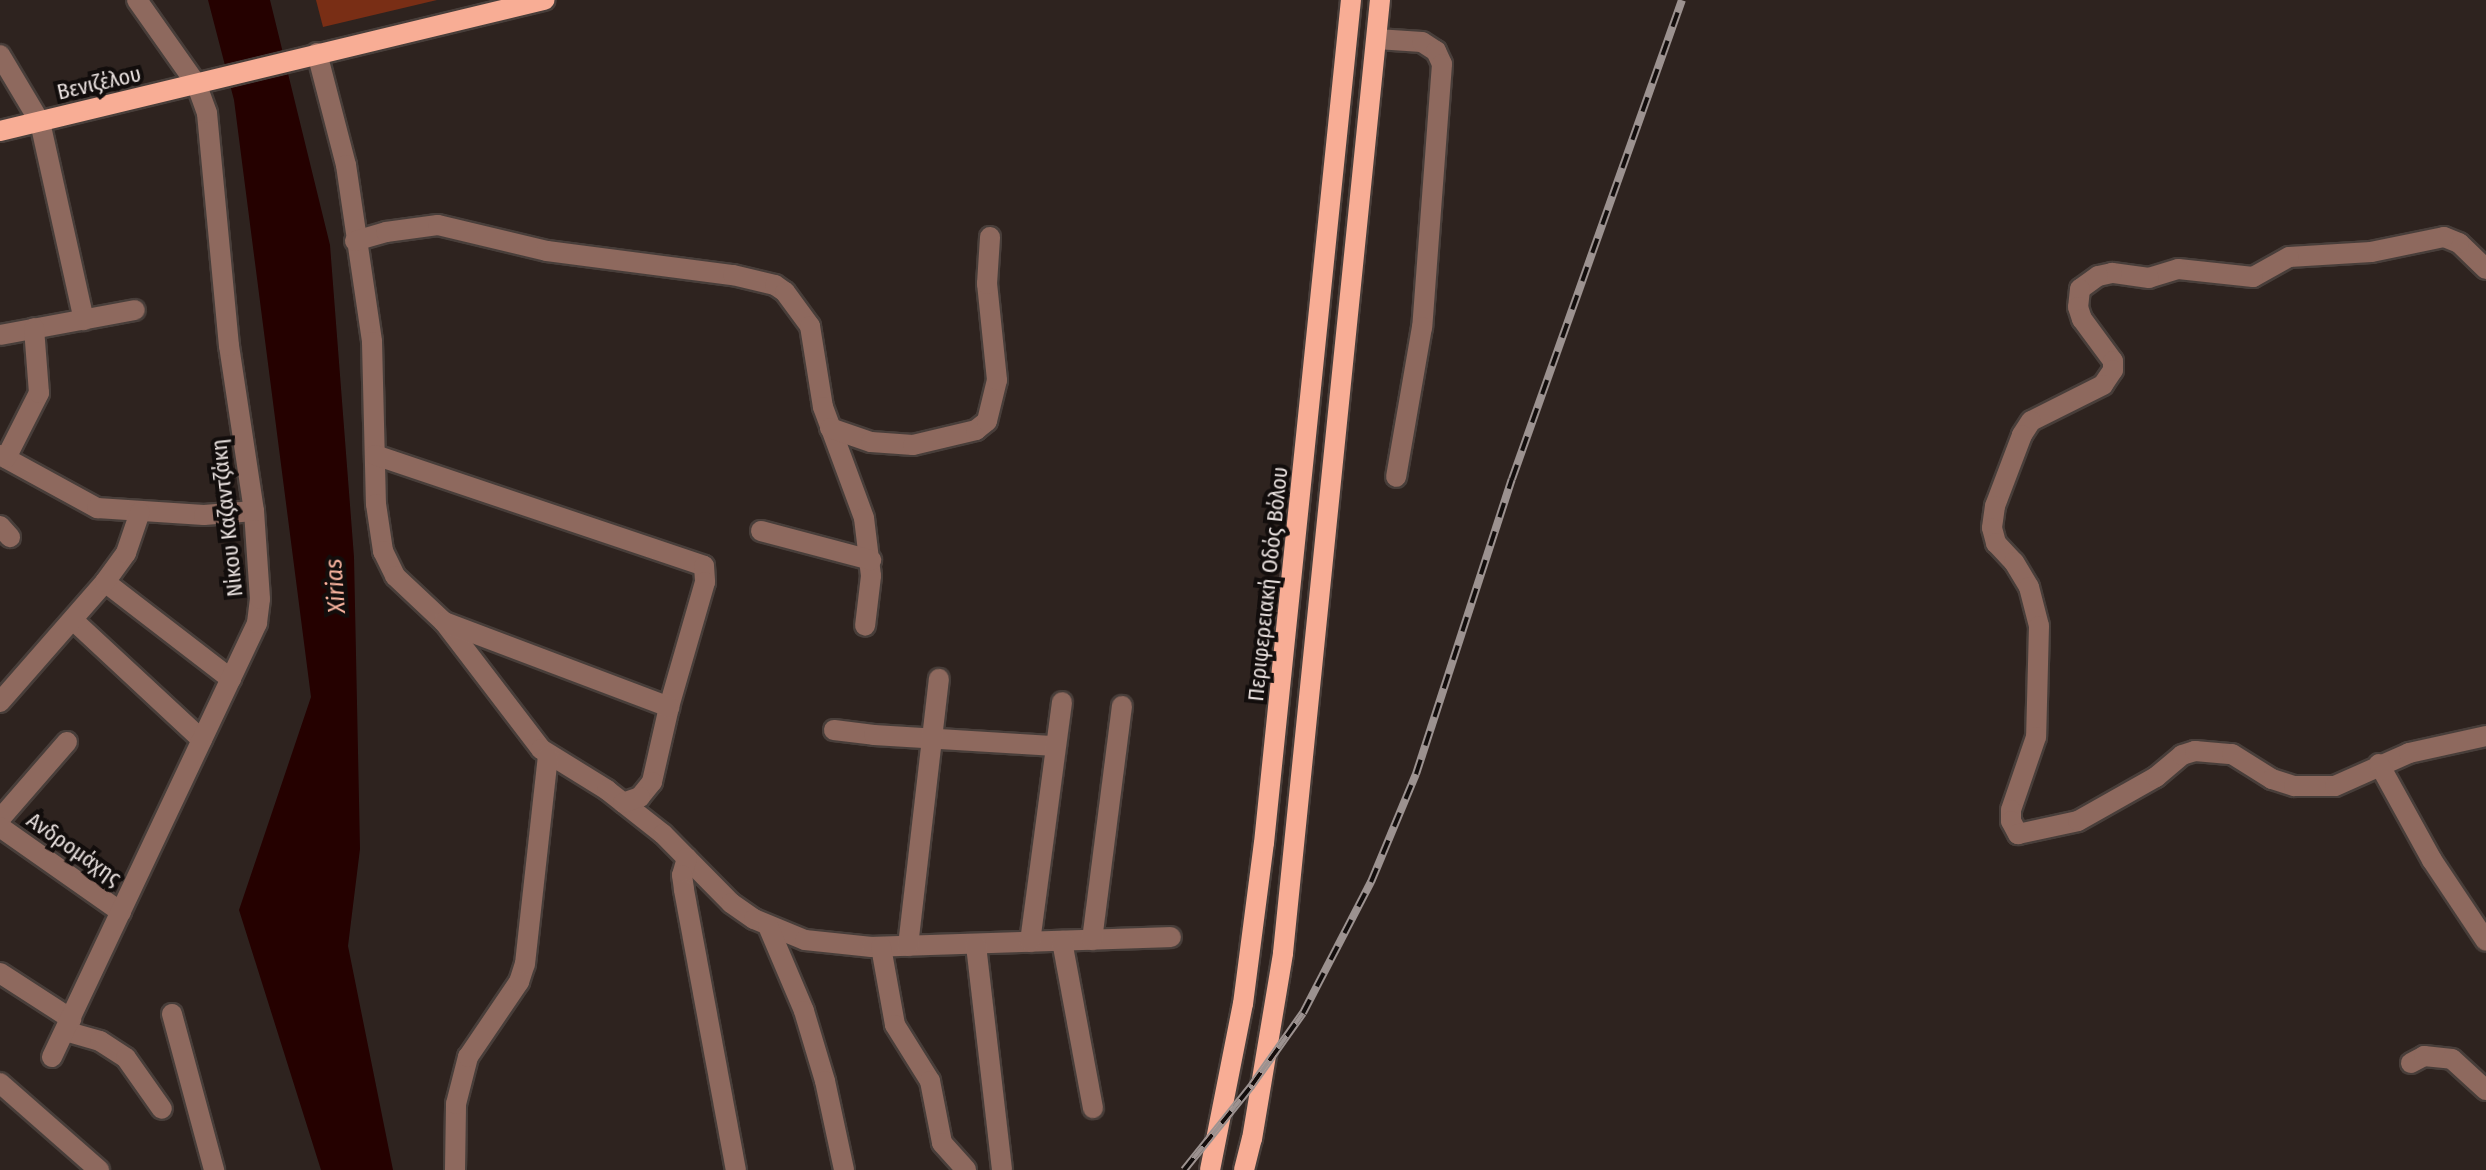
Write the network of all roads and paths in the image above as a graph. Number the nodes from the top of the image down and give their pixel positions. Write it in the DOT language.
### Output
graph roads {
  1 [pos="137,0"];
  2 [pos="544,0"];
  3 [pos="1351,0"];
  4 [pos="1380,0"];
  5 [pos="1377,39"];
  6 [pos="0,55"];
  7 [pos="308,56"];
  8 [pos="203,83"];
  9 [pos="40,122"];
  10 [pos="0,131"];
  11 [pos="990,237"];
  12 [pos="355,241"];
  13 [pos="2486,269"];
  14 [pos="135,310"];
  15 [pos="84,320"];
  16 [pos="34,328"];
  17 [pos="0,335"];
  18 [pos="830,428"];
  19 [pos="375,455"];
  20 [pos="3,457"];
  21 [pos="1396,477"];
  22 [pos="254,511"];
  23 [pos="140,512"];
  24 [pos="761,531"];
  25 [pos="871,560"];
  26 [pos="105,582"];
  27 [pos="73,620"];
  28 [pos="444,622"];
  29 [pos="865,626"];
  30 [pos="231,679"];
  31 [pos="939,679"];
  32 [pos="0,702"];
  33 [pos="1062,702"];
  34 [pos="1122,706"];
  35 [pos="669,707"];
  36 [pos="834,730"];
  37 [pos="2486,736"];
  38 [pos="202,740"];
  39 [pos="931,740"];
  40 [pos="67,742"];
  41 [pos="1056,746"];
  42 [pos="548,756"];
  43 [pos="2379,764"];
  44 [pos="623,803"];
  45 [pos="0,819"];
  46 [pos="0,827"];
  47 [pos="687,858"];
  48 [pos="121,912"];
  49 [pos="768,926"];
  50 [pos="1171,937"];
  51 [pos="1092,940"];
  52 [pos="1062,941"];
  53 [pos="2486,941"];
  54 [pos="1030,942"];
  55 [pos="976,945"];
  56 [pos="908,946"];
  57 [pos="881,947"];
  58 [pos="0,973"];
  59 [pos="172,1014"];
  60 [pos="68,1025"];
  61 [pos="52,1057"];
  62 [pos="2411,1063"];
  63 [pos="0,1083"];
  64 [pos="2486,1090"];
  65 [pos="1093,1108"];
  66 [pos="162,1109"];
  67 [pos="742,1167"];
  68 [pos="99,1170"];
  69 [pos="214,1170"];
  70 [pos="455,1170"];
  71 [pos="844,1170"];
  72 [pos="966,1170"];
  73 [pos="1002,1170"];
  74 [pos="1210,1170"];
  75 [pos="1244,1170"];
  1 -- 8 [label="street, Νίκου Καζαντζάκη"];
  2 -- 7 [label="main road"];
  3 -- 74 [label="main road, Περιφερειακή Οδός Βόλου"];
  4 -- 5 [label="main road"];
  5 -- 21 [label="street"];
  5 -- 75 [label="main road"];
  6 -- 9 [label="street"];
  7 -- 8 [label="main road, Βενιζέλου"];
  7 -- 12 [label="street"];
  8 -- 9 [label="main road, Βενιζέλου"];
  8 -- 22 [label="street, Νίκου Καζαντζάκη"];
  9 -- 10 [label="main road, Βενιζέλου"];
  9 -- 15 [label="street"];
  11 -- 18 [label="street"];
  12 -- 18 [label="street"];
  12 -- 19 [label="street"];
  13 -- 43 [label="street"];
  14 -- 15 [label="street"];
  15 -- 16 [label="street"];
  16 -- 17 [label="street"];
  16 -- 20 [label="street"];
  18 -- 25 [label="street"];
  19 -- 28 [label="street"];
  19 -- 35 [label="street"];
  20 -- 23 [label="street"];
  22 -- 23 [label="street"];
  22 -- 30 [label="street, Νίκου Καζαντζάκη"];
  23 -- 26 [label="street"];
  24 -- 25 [label="street"];
  25 -- 29 [label="street"];
  26 -- 27 [label="street"];
  26 -- 30 [label="street"];
  27 -- 32 [label="street"];
  27 -- 38 [label="street"];
  28 -- 35 [label="street"];
  28 -- 42 [label="street"];
  30 -- 38 [label="street, Νίκου Καζαντζάκη"];
  31 -- 39 [label="street"];
  33 -- 41 [label="street"];
  34 -- 51 [label="street"];
  35 -- 44 [label="street"];
  36 -- 39 [label="street"];
  37 -- 43 [label="street"];
  38 -- 48 [label="street, Νίκου Καζαντζάκη"];
  39 -- 41 [label="street"];
  39 -- 56 [label="street"];
  40 -- 45 [label="street"];
  41 -- 54 [label="street"];
  42 -- 44 [label="street"];
  42 -- 70 [label="street"];
  43 -- 53 [label="street"];
  44 -- 47 [label="street"];
  46 -- 48 [label="street, Ανδρομάχης"];
  47 -- 49 [label="street"];
  47 -- 67 [label="street"];
  48 -- 60 [label="street, Νίκου Καζαντζάκη"];
  49 -- 57 [label="street"];
  49 -- 71 [label="street"];
  50 -- 51 [label="street"];
  51 -- 52 [label="street"];
  52 -- 54 [label="street"];
  52 -- 65 [label="street"];
  54 -- 55 [label="street"];
  55 -- 56 [label="street"];
  55 -- 73 [label="street"];
  56 -- 57 [label="street"];
  57 -- 72 [label="street"];
  58 -- 60 [label="street"];
  59 -- 69 [label="street"];
  60 -- 61 [label="street, Νίκου Καζαντζάκη"];
  60 -- 66 [label="street"];
  62 -- 64 [label="street"];
  63 -- 68 [label="street"];
}
